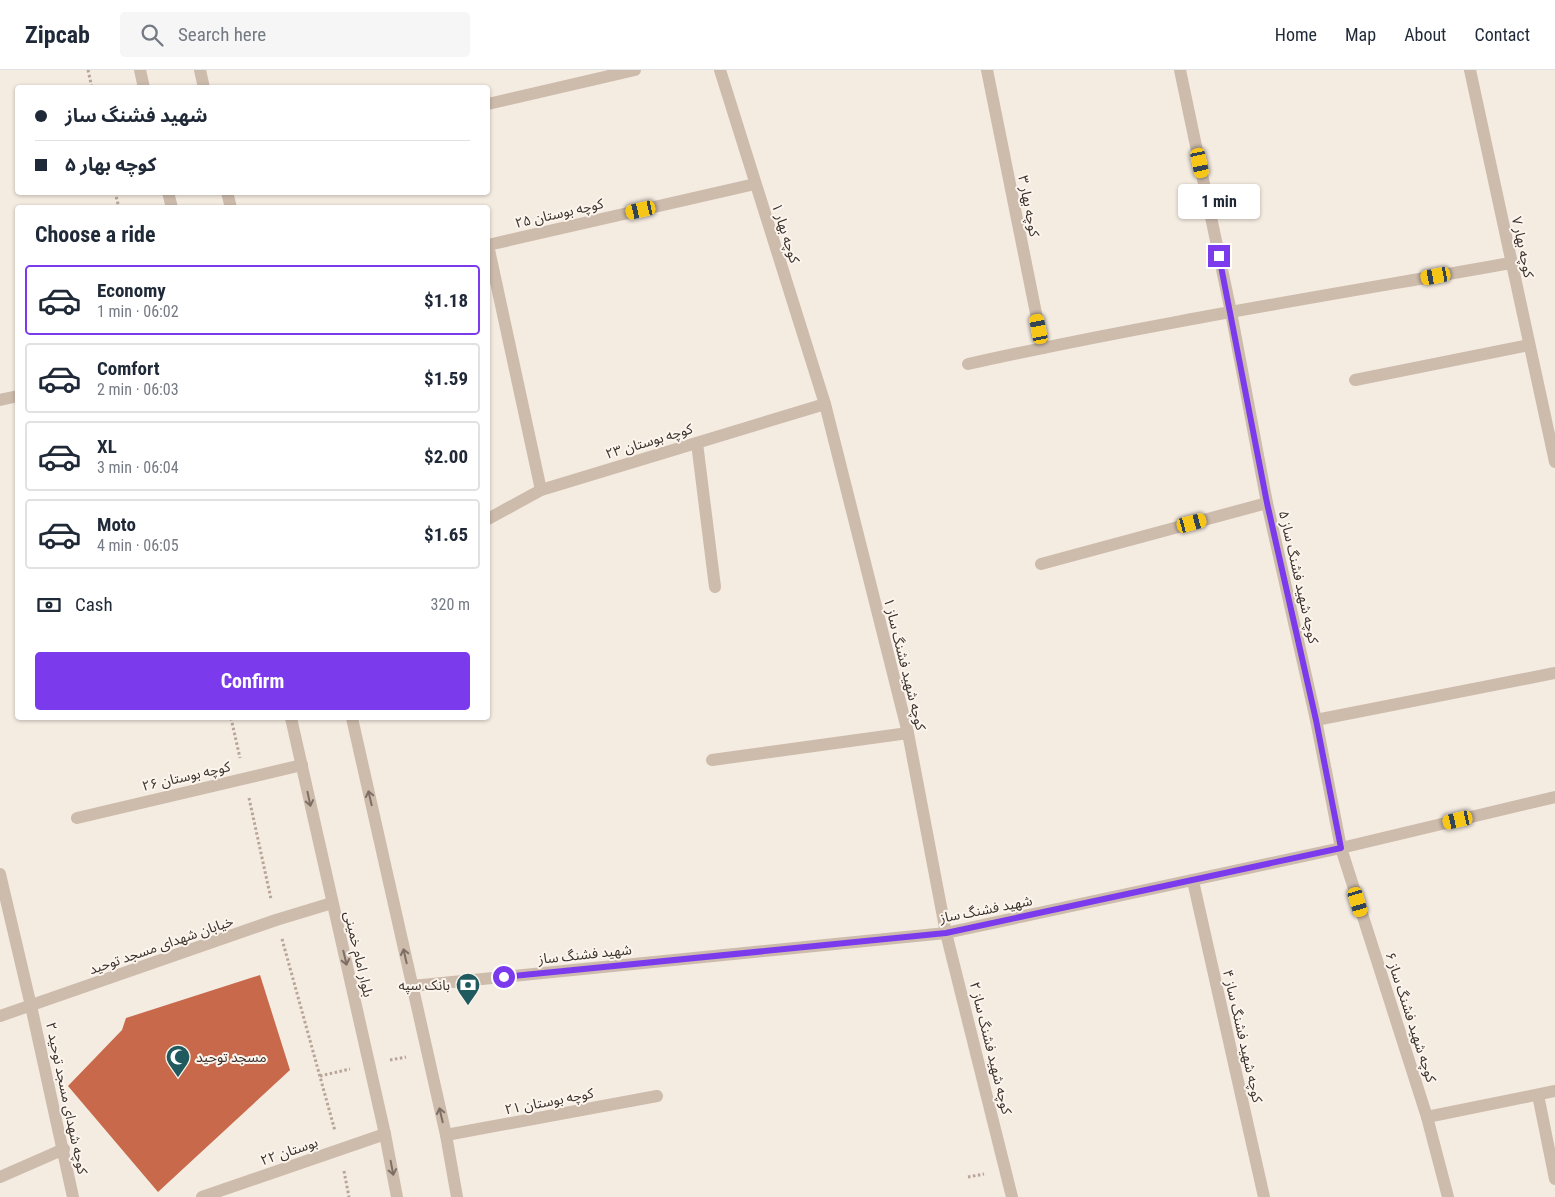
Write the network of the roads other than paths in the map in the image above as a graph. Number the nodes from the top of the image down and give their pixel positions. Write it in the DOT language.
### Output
graph roads {
  1 [pos="140,70"];
  2 [pos="200,70"];
  3 [pos="635,70"];
  4 [pos="720,70"];
  5 [pos="987,70"];
  6 [pos="1180,70"];
  7 [pos="1470,70"];
  8 [pos="143,85"];
  9 [pos="203,85"];
  10 [pos="490,104"];
  11 [pos="755,184"];
  12 [pos="490,245"];
  13 [pos="490,254"];
  14 [pos="1511,263"];
  15 [pos="1231,312"];
  16 [pos="1529,345"];
  17 [pos="1043,348"];
  18 [pos="968,364"];
  19 [pos="1355,380"];
  20 [pos="15,397"];
  21 [pos="0,400"];
  22 [pos="825,404"];
  23 [pos="1551,429"];
  24 [pos="697,443"];
  25 [pos="1555,462"];
  26 [pos="541,490"];
  27 [pos="1267,503"];
  28 [pos="490,518"];
  29 [pos="1041,564"];
  30 [pos="715,587"];
  31 [pos="1555,673"];
  32 [pos="291,720"];
  33 [pos="352,720"];
  34 [pos="1316,720"];
  35 [pos="908,733"];
  36 [pos="712,760"];
  37 [pos="302,765"];
  38 [pos="1555,797"];
  39 [pos="77,818"];
  40 [pos="1341,848"];
  41 [pos="0,874"];
  42 [pos="1193,881"];
  43 [pos="332,903"];
  44 [pos="946,933"];
  45 [pos="412,986"];
  46 [pos="31,1006"];
  47 [pos="0,1016"];
  48 [pos="1555,1091"];
  49 [pos="1538,1095"];
  50 [pos="657,1096"];
  51 [pos="1427,1117"];
  52 [pos="385,1134"];
  53 [pos="446,1136"];
  54 [pos="64,1149"];
  55 [pos="0,1177"];
  56 [pos="1555,1179"];
  57 [pos="73,1197"];
  58 [pos="202,1197"];
  59 [pos="398,1197"];
  60 [pos="457,1197"];
  61 [pos="1012,1197"];
  62 [pos="1264,1197"];
  63 [pos="1448,1197"];
  1 -- 8 [label="street"];
  2 -- 9 [label="street"];
  3 -- 10 [label="street"];
  4 -- 11 [label="street, کوچه بهار ۱"];
  5 -- 17 [label="street, کوچه بهار ۳"];
  6 -- 15 [label="street, کوچه شهید فشنگ ساز ۵"];
  7 -- 14 [label="street, کوچه بهار ۷"];
  11 -- 12 [label="street, کوچه بوستان ۲۵"];
  11 -- 22 [label="street, کوچه بهار ۱"];
  13 -- 26 [label="street"];
  14 -- 15 [label="street"];
  14 -- 16 [label="street, کوچه بهار ۷"];
  15 -- 17 [label="street"];
  15 -- 27 [label="street, کوچه شهید فشنگ ساز ۵"];
  16 -- 19 [label="street"];
  16 -- 23 [label="street, کوچه بهار ۷"];
  17 -- 18 [label="street"];
  20 -- 21 [label="street"];
  22 -- 24 [label="street, کوچه بوستان ۲۳"];
  22 -- 35 [label="street, کوچه شهید فشنگ ساز ۱"];
  23 -- 25 [label="street, کوچه بهار ۷"];
  24 -- 26 [label="street, کوچه بوستان ۲۳"];
  24 -- 30 [label="street"];
  26 -- 28 [label="street, کوچه بوستان ۲۳"];
  27 -- 29 [label="street"];
  27 -- 34 [label="street, کوچه شهید فشنگ ساز ۵"];
  31 -- 34 [label="street"];
  32 -- 37 [label="street, بلوار امام خمینی"];
  45 -- 33 [label="street, one-way"];
  34 -- 40 [label="street, کوچه شهید فشنگ ساز ۵"];
  35 -- 36 [label="street"];
  35 -- 44 [label="street, کوچه شهید فشنگ ساز ۱"];
  37 -- 39 [label="street, کوچه بوستان ۲۶"];
  37 -- 43 [label="street, بلوار امام خمینی, one-way"];
  38 -- 40 [label="street, شهید فشنگ ساز"];
  40 -- 42 [label="street, شهید فشنگ ساز"];
  40 -- 51 [label="street, کوچه شهید فشنگ ساز ۶"];
  41 -- 46 [label="street, کوچه شهدای مسجد توحید ۲"];
  42 -- 44 [label="street, شهید فشنگ ساز"];
  42 -- 62 [label="street, کوچه شهید فشنگ ساز ۴"];
  43 -- 46 [label="street, خیابان شهدای مسجد توحید"];
  43 -- 52 [label="street, بلوار امام خمینی, one-way"];
  44 -- 45 [label="street, شهید فشنگ ساز"];
  44 -- 61 [label="street, کوچه شهید فشنگ ساز ۲"];
  53 -- 45 [label="street, one-way"];
  46 -- 47 [label="street, خیابان شهدای مسجد توحید"];
  46 -- 54 [label="street, کوچه شهدای مسجد توحید ۲"];
  48 -- 49 [label="street"];
  49 -- 51 [label="street"];
  49 -- 56 [label="street"];
  50 -- 53 [label="street, کوچه بوستان ۲۱"];
  51 -- 63 [label="street, کوچه شهید فشنگ ساز ۶"];
  52 -- 58 [label="street, بوستان ۲۲"];
  52 -- 59 [label="street, بلوار امام خمینی, one-way"];
  53 -- 60 [label="street"];
  54 -- 55 [label="street"];
  54 -- 57 [label="street, کوچه شهدای مسجد توحید ۲"];
}
